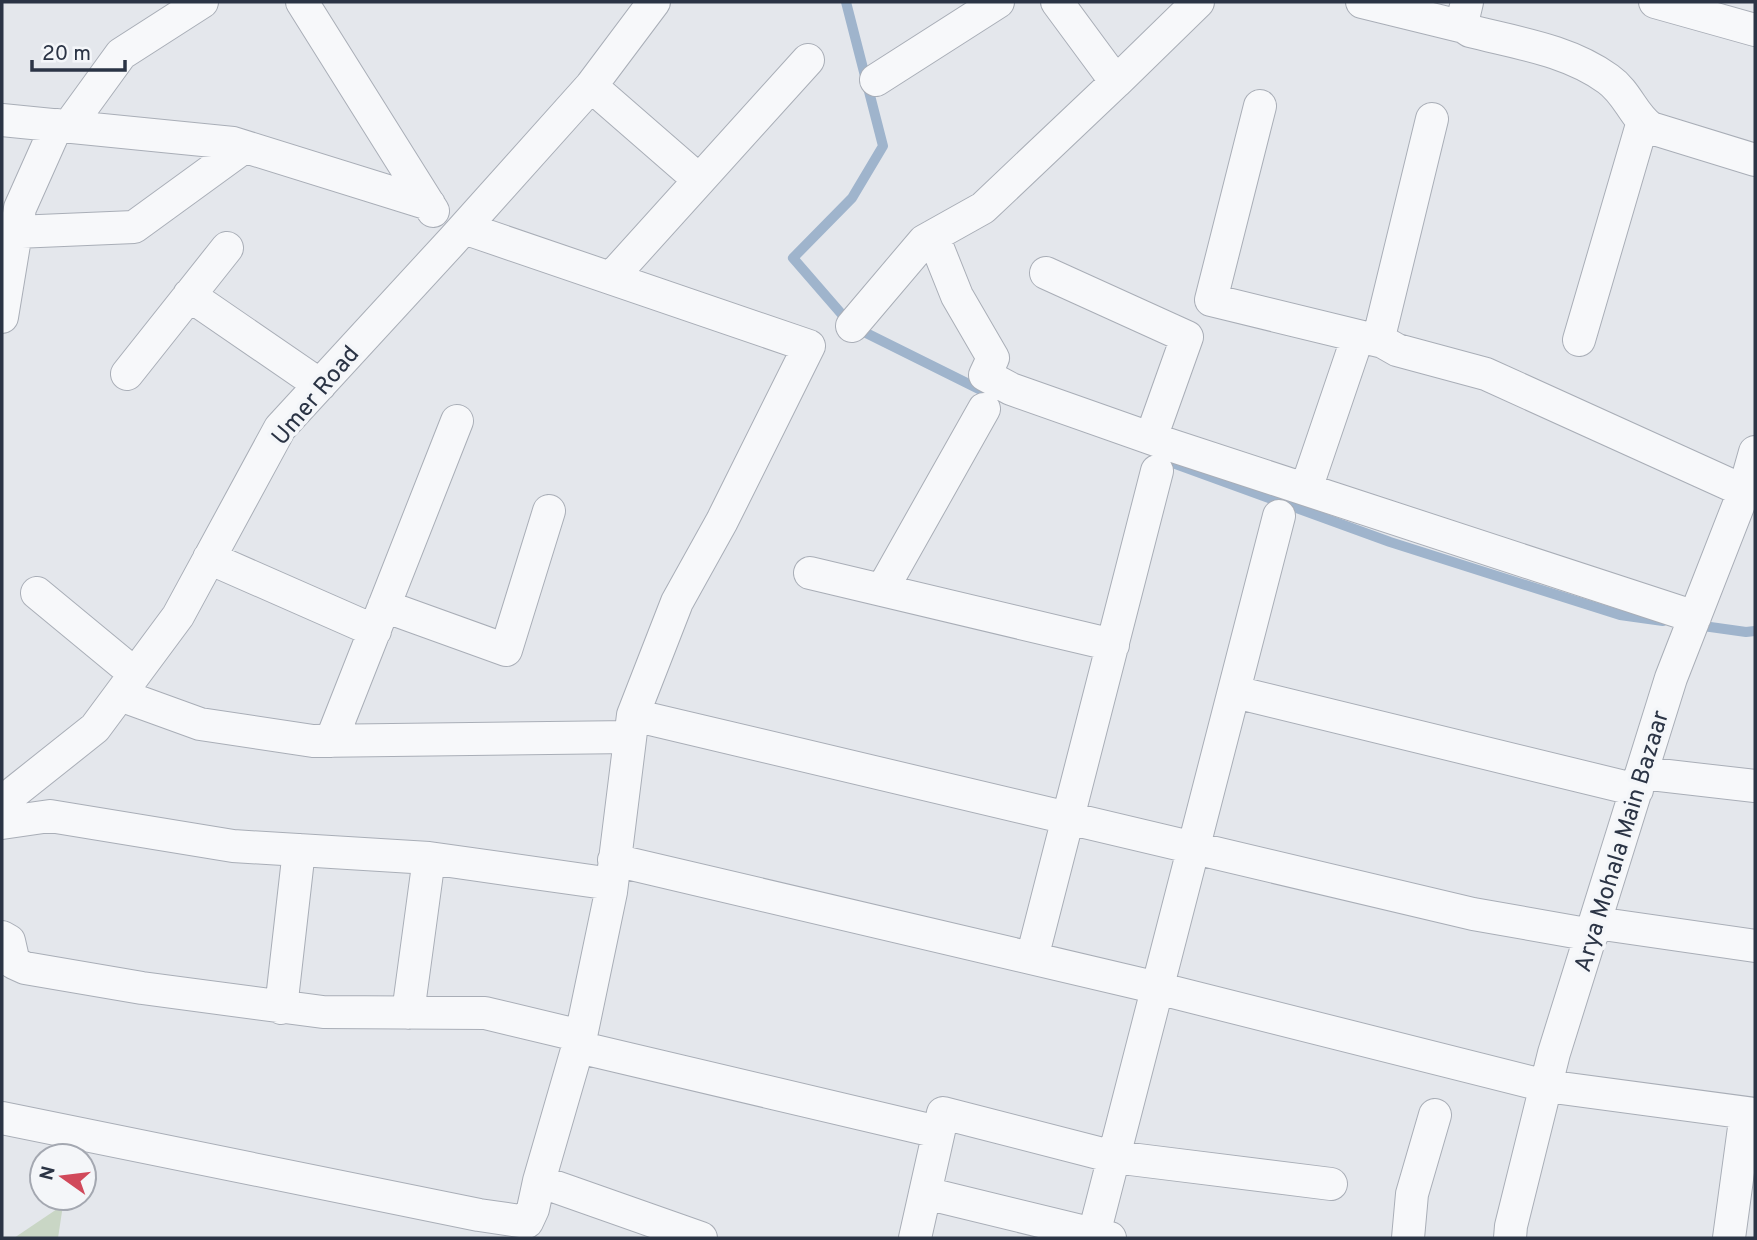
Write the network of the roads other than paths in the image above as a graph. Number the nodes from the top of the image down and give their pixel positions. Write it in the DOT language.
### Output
graph roads {
  1 [pos="202,2"];
  2 [pos="302,2"];
  3 [pos="654,2"];
  4 [pos="998,2"];
  5 [pos="1058,2"];
  6 [pos="1198,2"];
  7 [pos="1362,2"];
  8 [pos="1655,2"];
  9 [pos="1465,14"];
  10 [pos="1755,30"];
  11 [pos="808,60"];
  12 [pos="876,80"];
  13 [pos="1116,82"];
  14 [pos="591,86"];
  15 [pos="1260,106"];
  16 [pos="1433,119"];
  17 [pos="2,120"];
  18 [pos="1643,121"];
  19 [pos="63,126"];
  20 [pos="244,147"];
  21 [pos="1755,160"];
  22 [pos="699,180"];
  23 [pos="429,204"];
  24 [pos="459,234"];
  25 [pos="933,236"];
  26 [pos="10,246"];
  27 [pos="227,248"];
  28 [pos="1046,273"];
  29 [pos="611,278"];
  30 [pos="189,295"];
  31 [pos="2,317"];
  32 [pos="852,326"];
  33 [pos="1370,339"];
  34 [pos="1579,340"];
  35 [pos="127,374"];
  36 [pos="320,385"];
  37 [pos="984,408"];
  38 [pos="457,421"];
  39 [pos="1151,438"];
  40 [pos="1755,452"];
  41 [pos="1157,471"];
  42 [pos="1307,489"];
  43 [pos="1744,491"];
  44 [pos="549,511"];
  45 [pos="1279,516"];
  46 [pos="209,558"];
  47 [pos="810,573"];
  48 [pos="882,590"];
  49 [pos="37,593"];
  50 [pos="1694,618"];
  51 [pos="380,619"];
  52 [pos="1113,645"];
  53 [pos="127,685"];
  54 [pos="1235,692"];
  55 [pos="631,726"];
  56 [pos="331,741"];
  57 [pos="1640,782"];
  58 [pos="1755,786"];
  59 [pos="2,802"];
  60 [pos="1068,819"];
  61 [pos="2,823"];
  62 [pos="1195,849"];
  63 [pos="299,850"];
  64 [pos="429,858"];
  65 [pos="613,872"];
  66 [pos="1594,929"];
  67 [pos="2,937"];
  68 [pos="1755,946"];
  69 [pos="1032,958"];
  70 [pos="1158,988"];
  71 [pos="281,1008"];
  72 [pos="408,1013"];
  73 [pos="579,1041"];
  74 [pos="1546,1086"];
  75 [pos="1751,1114"];
  76 [pos="1435,1115"];
  77 [pos="2,1118"];
  78 [pos="936,1139"];
  79 [pos="1114,1157"];
  80 [pos="539,1181"];
  81 [pos="1331,1184"];
  82 [pos="925,1193"];
  83 [pos="476,1227"];
  84 [pos="1102,1236"];
  85 [pos="701,1238"];
  86 [pos="915,1238"];
  87 [pos="1408,1238"];
  88 [pos="1510,1238"];
  89 [pos="1728,1238"];
  1 -- 19 [label="street"];
  2 -- 23 [label="street"];
  3 -- 14 [label="street, Umer Road"];
  4 -- 12 [label="street"];
  5 -- 13 [label="street"];
  6 -- 13 [label="street"];
  7 -- 9 [label="street"];
  8 -- 10 [label="street"];
  9 -- 18 [label="street"];
  11 -- 22 [label="street"];
  13 -- 25 [label="street"];
  14 -- 22 [label="street"];
  14 -- 24 [label="street, Umer Road"];
  15 -- 33 [label="street"];
  16 -- 33 [label="street"];
  17 -- 19 [label="street"];
  18 -- 21 [label="street"];
  18 -- 34 [label="street"];
  19 -- 20 [label="street"];
  19 -- 26 [label="street"];
  20 -- 23 [label="street"];
  20 -- 26 [label="street"];
  22 -- 29 [label="street"];
  23 -- 24 [label="street"];
  24 -- 29 [label="street"];
  24 -- 36 [label="street, Umer Road"];
  25 -- 32 [label="street"];
  25 -- 39 [label="street"];
  26 -- 31 [label="street"];
  27 -- 30 [label="street"];
  28 -- 39 [label="street"];
  29 -- 55 [label="street"];
  30 -- 35 [label="street"];
  30 -- 36 [label="street"];
  33 -- 42 [label="street"];
  33 -- 43 [label="street"];
  36 -- 46 [label="street, Umer Road"];
  37 -- 48 [label="street"];
  38 -- 51 [label="street"];
  39 -- 42 [label="street"];
  40 -- 43 [label="street, Arya Mohala Main Bazaar"];
  41 -- 52 [label="street"];
  42 -- 50 [label="street"];
  43 -- 50 [label="street, Arya Mohala Main Bazaar"];
  44 -- 51 [label="street"];
  45 -- 54 [label="street"];
  46 -- 51 [label="street"];
  46 -- 53 [label="street, Umer Road"];
  47 -- 48 [label="street"];
  48 -- 52 [label="street"];
  49 -- 53 [label="street"];
  50 -- 57 [label="street, Arya Mohala Main Bazaar"];
  51 -- 56 [label="street"];
  52 -- 60 [label="street"];
  53 -- 56 [label="street"];
  53 -- 59 [label="street, Umer Road"];
  54 -- 57 [label="street"];
  54 -- 62 [label="street"];
  55 -- 56 [label="street"];
  55 -- 60 [label="street"];
  55 -- 65 [label="street"];
  57 -- 58 [label="street"];
  57 -- 66 [label="street, Arya Mohala Main Bazaar"];
  60 -- 62 [label="street"];
  60 -- 69 [label="street"];
  61 -- 63 [label="street"];
  62 -- 66 [label="street"];
  62 -- 70 [label="street"];
  63 -- 64 [label="street"];
  63 -- 71 [label="street"];
  64 -- 65 [label="street"];
  64 -- 72 [label="street"];
  65 -- 69 [label="street"];
  65 -- 73 [label="street"];
  66 -- 68 [label="street"];
  66 -- 74 [label="street, Arya Mohala Main Bazaar"];
  67 -- 71 [label="street"];
  69 -- 70 [label="street"];
  70 -- 74 [label="street"];
  70 -- 79 [label="street"];
  71 -- 72 [label="street"];
  72 -- 73 [label="street"];
  73 -- 78 [label="street"];
  73 -- 80 [label="street"];
  74 -- 75 [label="street"];
  74 -- 88 [label="street, Arya Mohala Main Bazaar"];
  75 -- 89 [label="street"];
  76 -- 87 [label="street"];
  77 -- 83 [label="street"];
  78 -- 79 [label="street"];
  78 -- 82 [label="street"];
  79 -- 81 [label="street"];
  79 -- 84 [label="street"];
  80 -- 83 [label="street"];
  80 -- 85 [label="street"];
  82 -- 84 [label="street"];
  82 -- 86 [label="street"];
}
